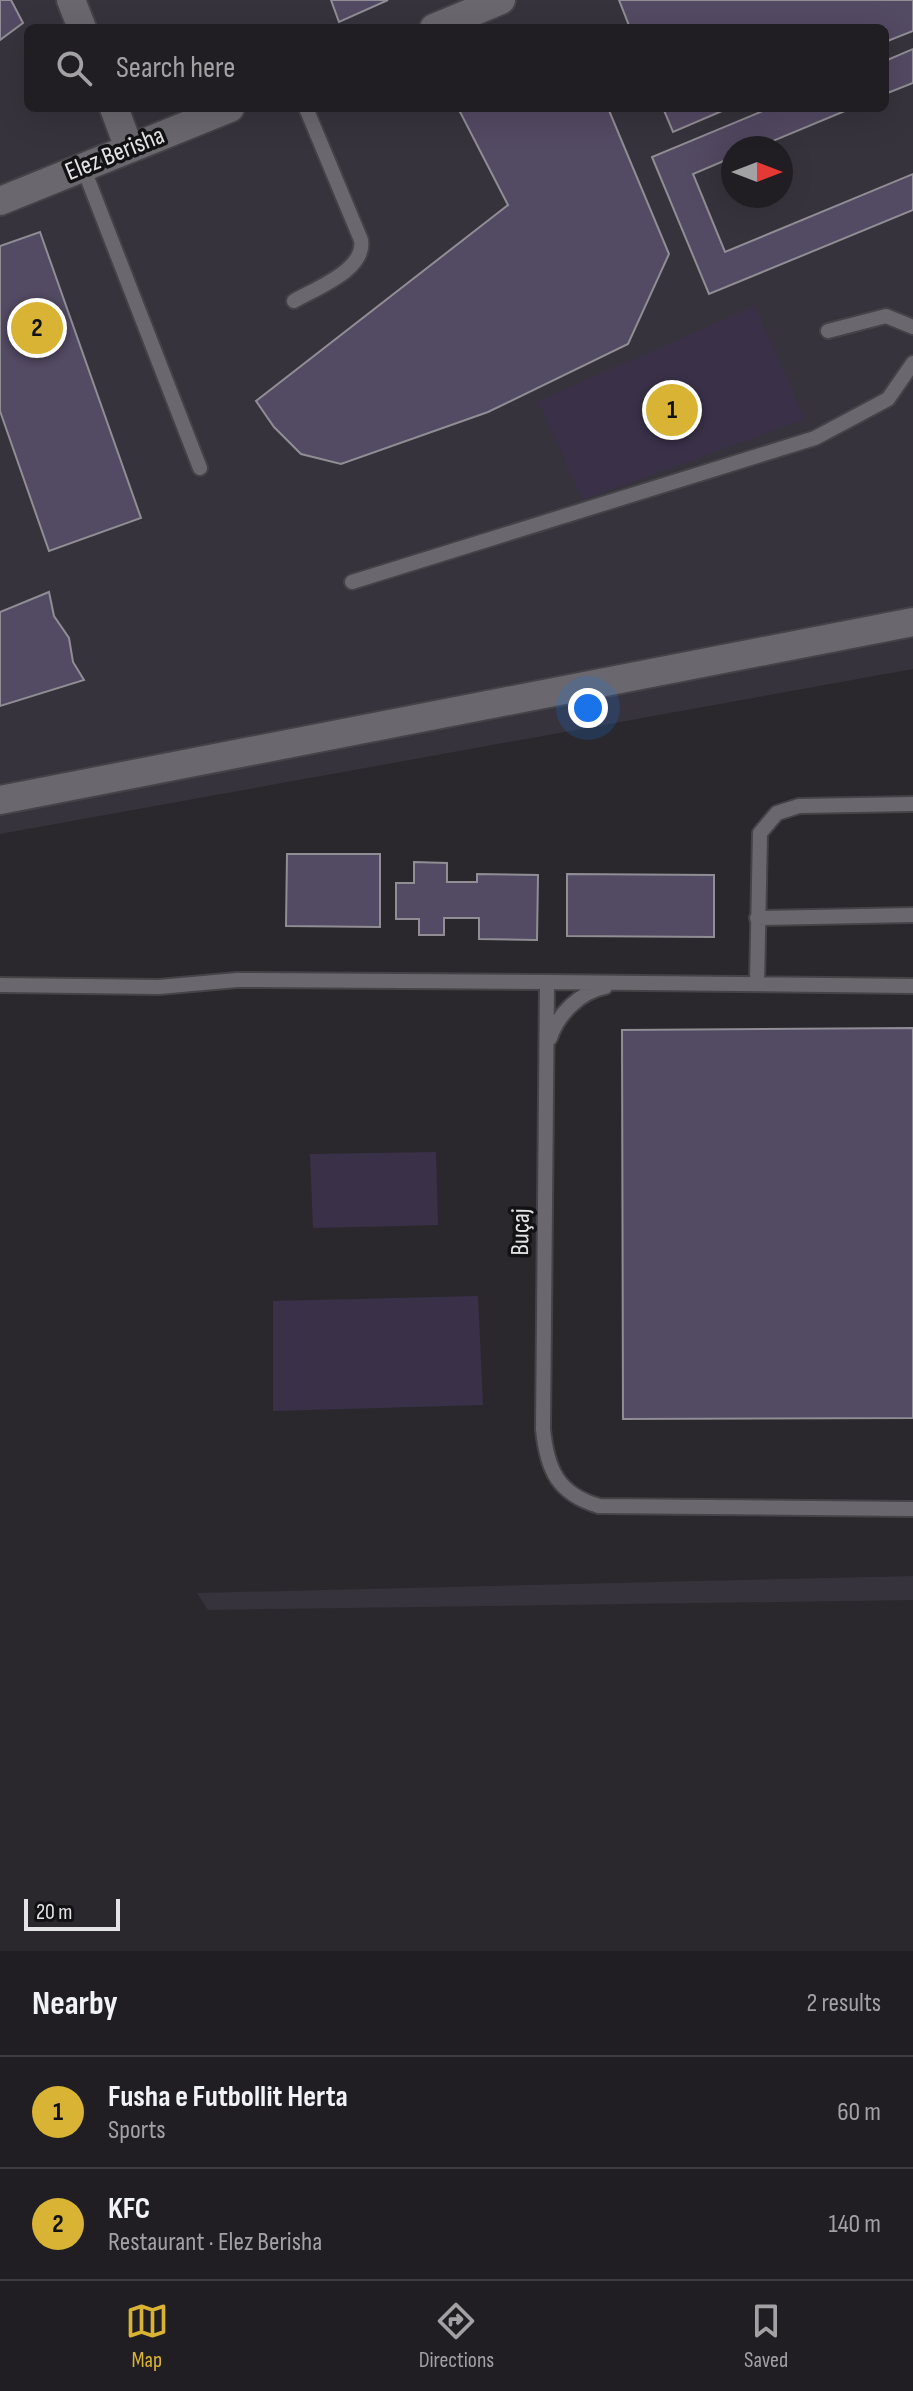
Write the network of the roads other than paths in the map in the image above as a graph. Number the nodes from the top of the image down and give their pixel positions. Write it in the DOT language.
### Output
graph roads {
  1 [pos="71,0"];
  2 [pos="501,0"];
  3 [pos="80,24"];
  4 [pos="444,24"];
  5 [pos="116,112"];
  6 [pos="220,112"];
  7 [pos="308,112"];
  8 [pos="129,148"];
  9 [pos="83,167"];
  10 [pos="0,201"];
  11 [pos="294,301"];
  12 [pos="913,327"];
  13 [pos="828,331"];
  14 [pos="913,363"];
  15 [pos="200,468"];
  16 [pos="352,582"];
  17 [pos="913,622"];
  18 [pos="0,800"];
  19 [pos="913,804"];
  20 [pos="913,915"];
  21 [pos="757,918"];
  22 [pos="547,982"];
  23 [pos="625,983"];
  24 [pos="757,984"];
  25 [pos="0,985"];
  26 [pos="913,986"];
  27 [pos="547,1048"];
  28 [pos="913,1509"];
  1 -- 3 [label="street"];
  2 -- 4 [label="street"];
  5 -- 8 [label="street"];
  6 -- 8 [label="street, Elez Berisha"];
  7 -- 11 [label="lane"];
  8 -- 9 [label="street, Elez Berisha"];
  9 -- 10 [label="street, Elez Berisha"];
  9 -- 15 [label="lane"];
  12 -- 13 [label="lane"];
  14 -- 16 [label="lane"];
  17 -- 18 [label="street"];
  19 -- 21 [label="lane"];
  20 -- 21 [label="lane"];
  21 -- 24 [label="lane"];
  22 -- 23 [label="lane"];
  22 -- 25 [label="lane"];
  22 -- 27 [label="lane, Buçaj"];
  23 -- 24 [label="lane"];
  23 -- 27 [label="lane"];
  24 -- 26 [label="lane"];
  27 -- 28 [label="lane, Buçaj"];
}
